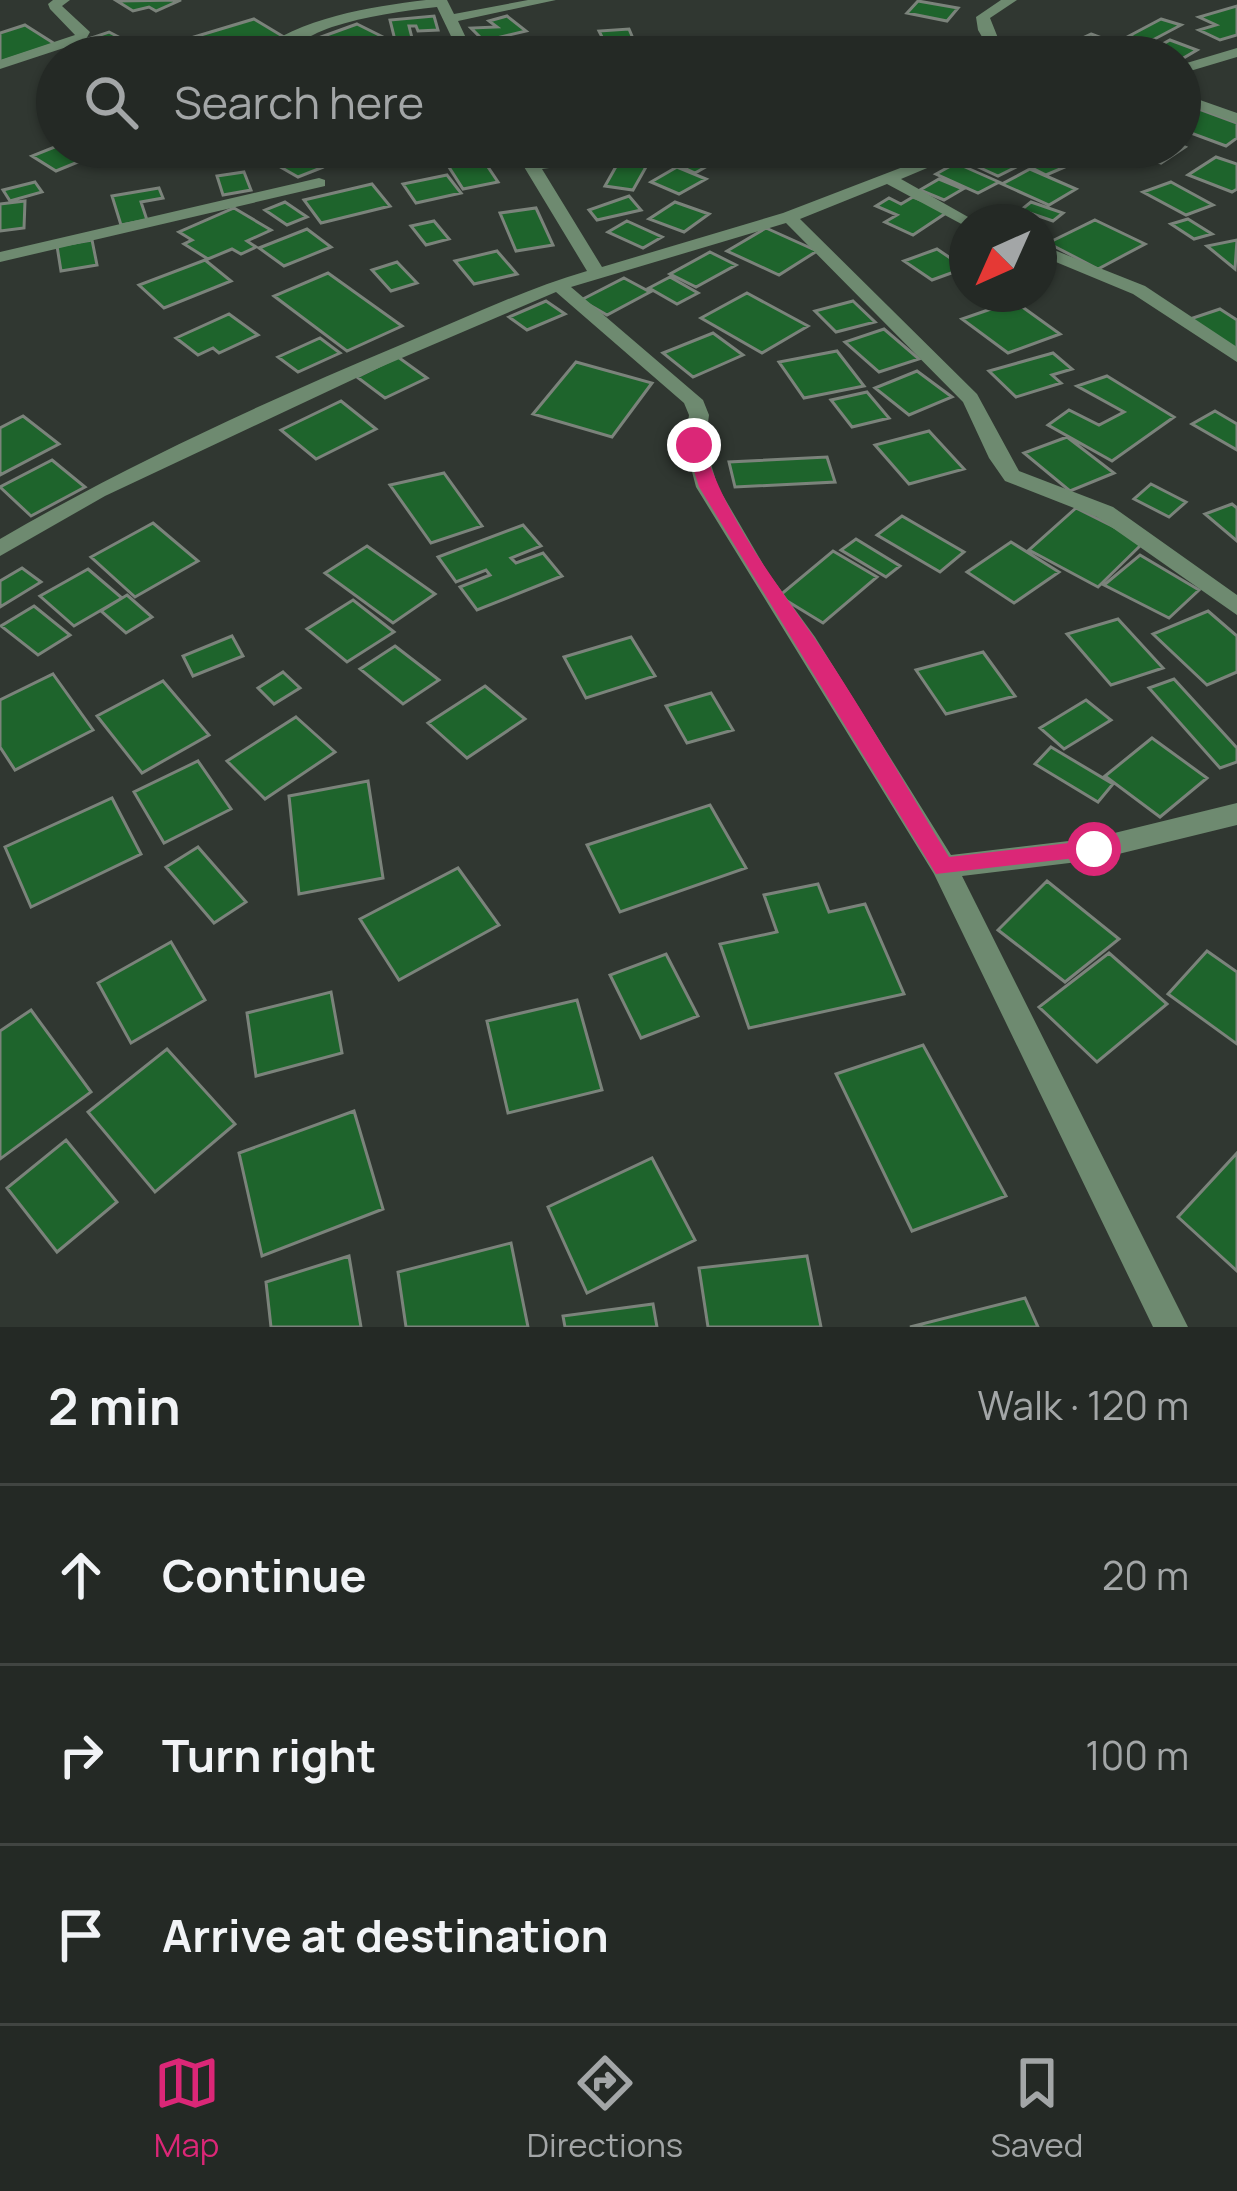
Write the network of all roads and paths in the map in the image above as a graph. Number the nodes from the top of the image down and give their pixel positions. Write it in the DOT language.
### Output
graph roads {
  1 [pos="63,0"];
  2 [pos="549,0"];
  3 [pos="1010,0"];
  4 [pos="442,1"];
  5 [pos="448,19"];
  6 [pos="81,36"];
  7 [pos="301,36"];
  8 [pos="457,36"];
  9 [pos="990,36"];
  10 [pos="1237,52"];
  11 [pos="36,53"];
  12 [pos="1201,63"];
  13 [pos="0,65"];
  14 [pos="1201,105"];
  15 [pos="1237,118"];
  16 [pos="533,168"];
  17 [pos="916,168"];
  18 [pos="889,179"];
  19 [pos="319,183"];
  20 [pos="949,211"];
  21 [pos="789,217"];
  22 [pos="1057,256"];
  23 [pos="0,257"];
  24 [pos="597,273"];
  25 [pos="558,285"];
  26 [pos="1237,356"];
  27 [pos="0,550"];
  28 [pos="1237,607"];
  29 [pos="1237,814"];
  30 [pos="944,867"];
  31 [pos="1171,1327"];
  1 -- 6 [label="street"];
  2 -- 5 [label="street"];
  3 -- 9 [label="street"];
  4 -- 5 [label="street"];
  4 -- 7 [label="street"];
  5 -- 8 [label="street"];
  10 -- 12 [label="street"];
  11 -- 13 [label="street"];
  14 -- 15 [label="street"];
  16 -- 24 [label="street"];
  17 -- 18 [label="street"];
  18 -- 20 [label="street"];
  18 -- 21 [label="street"];
  19 -- 23 [label="street"];
  21 -- 24 [label="street"];
  21 -- 28 [label="street"];
  22 -- 26 [label="street"];
  24 -- 25 [label="street"];
  25 -- 27 [label="street"];
  25 -- 30 [label="street"];
  29 -- 30 [label="street"];
  30 -- 31 [label="street"];
}
